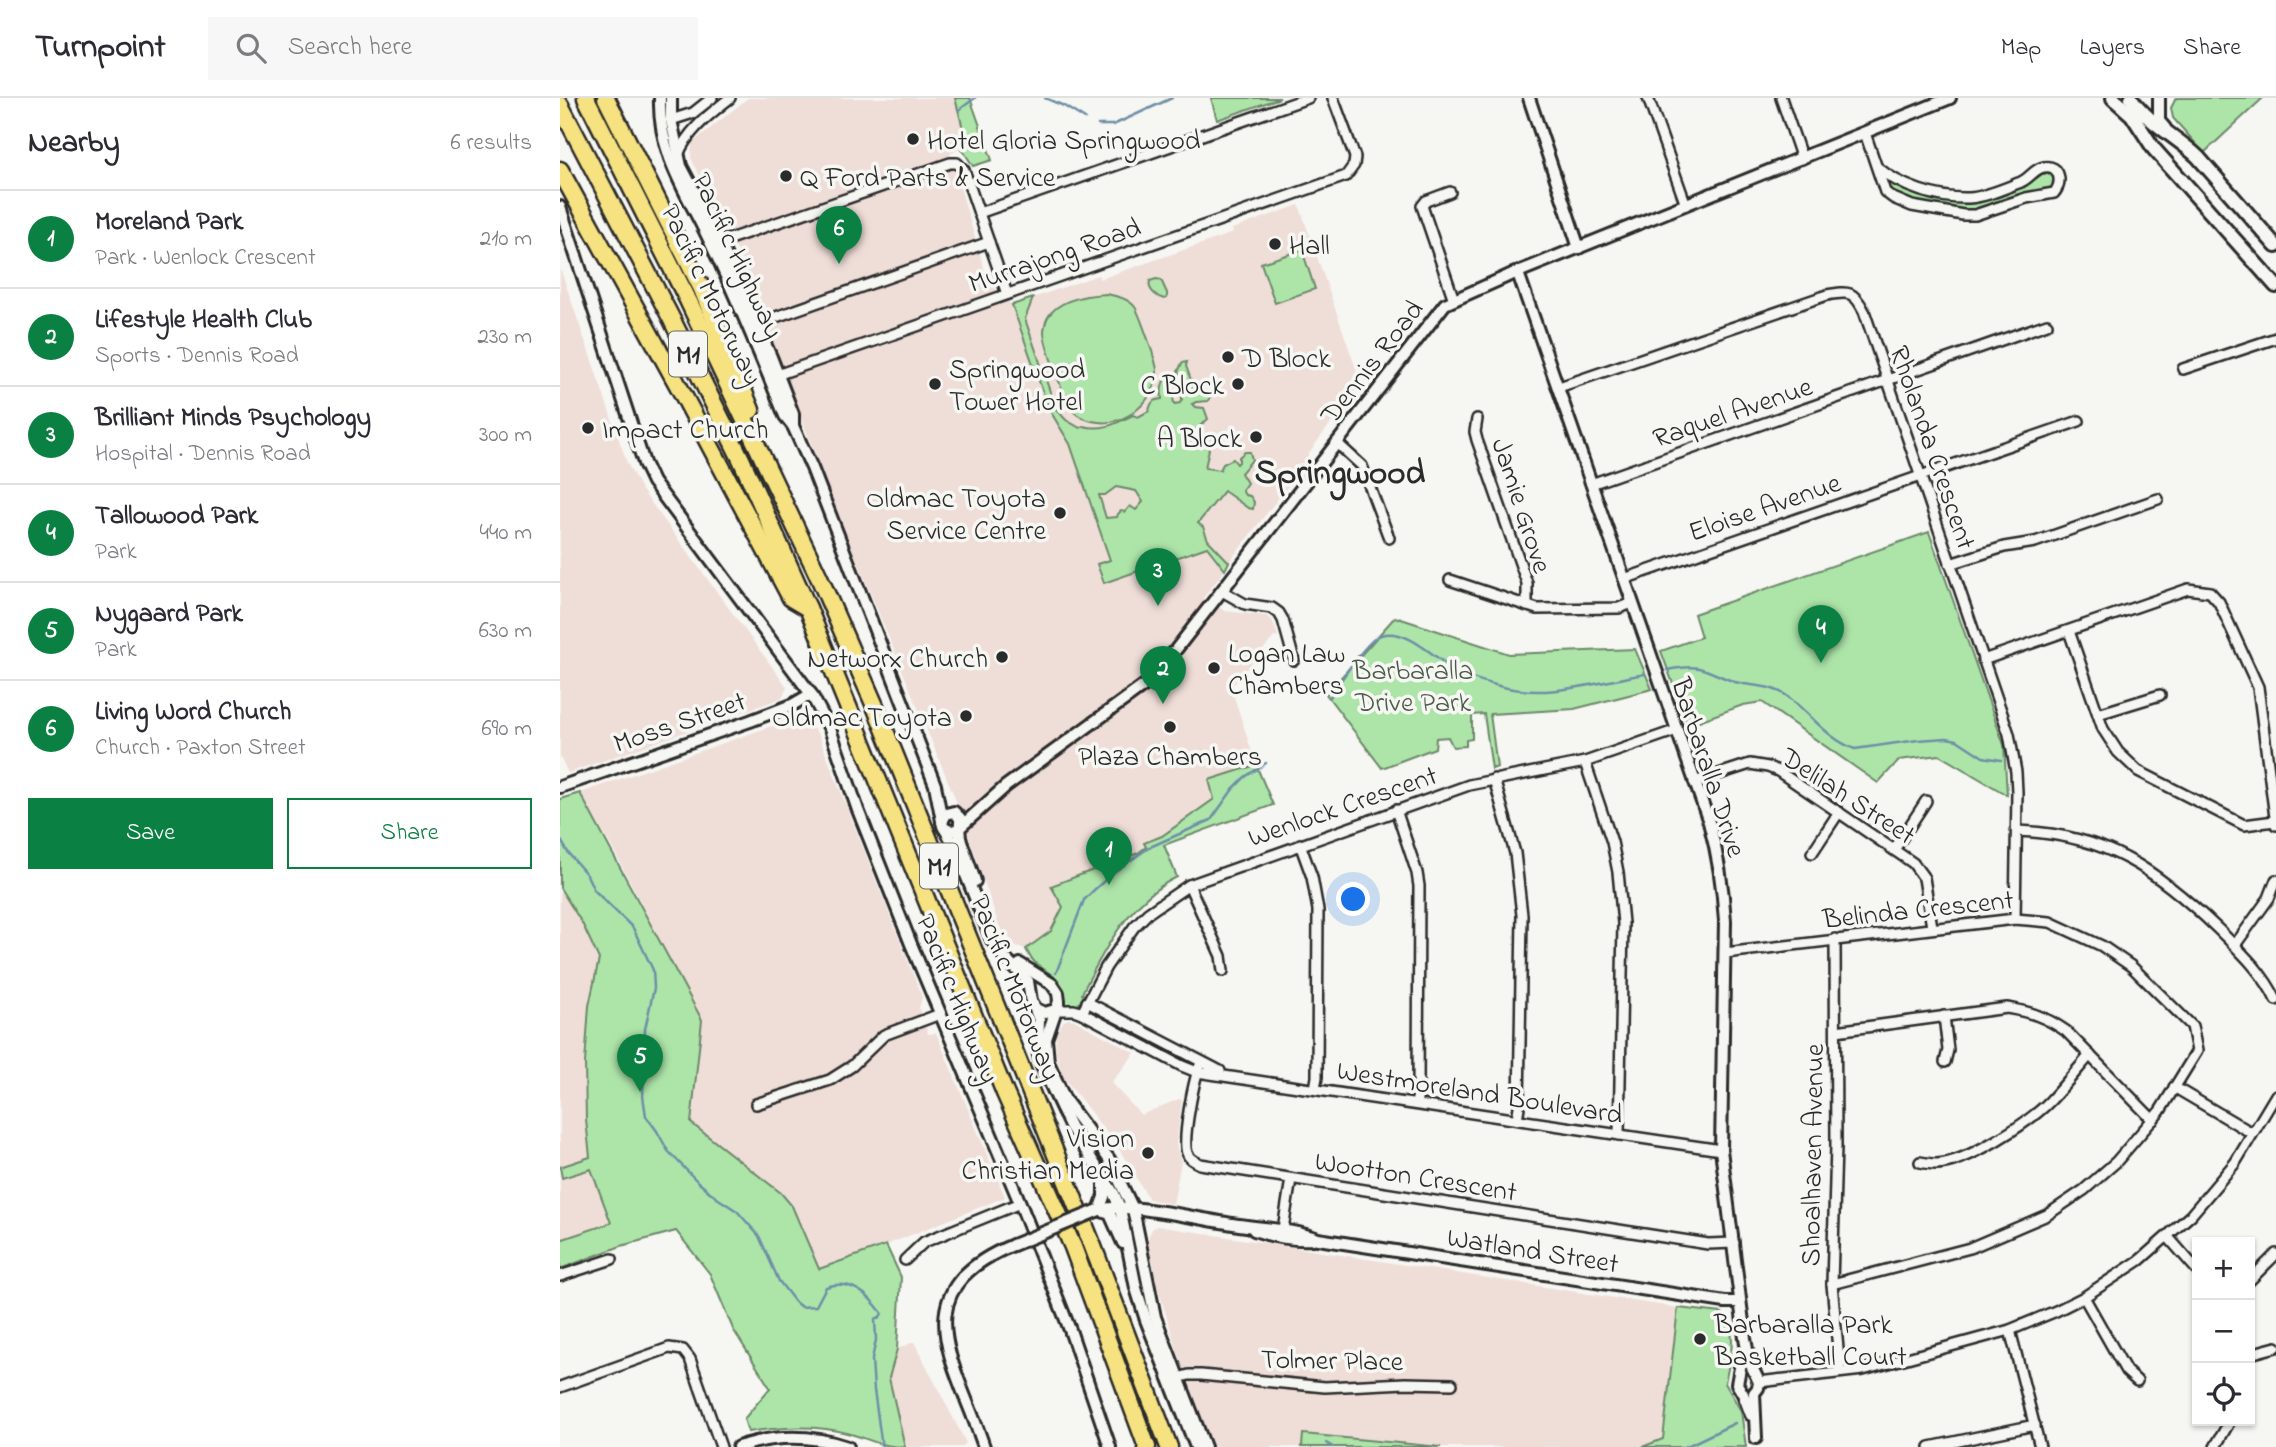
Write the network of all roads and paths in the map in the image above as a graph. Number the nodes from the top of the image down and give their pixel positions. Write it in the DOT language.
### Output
graph roads {
  1 [pos="586,98"];
  2 [pos="606,98"];
  3 [pos="660,98"];
  4 [pos="671,98"];
  5 [pos="712,98"];
  6 [pos="730,98"];
  7 [pos="1308,98"];
  8 [pos="1333,98"];
  9 [pos="1529,98"];
  10 [pos="1648,98"];
  11 [pos="1781,98"];
  12 [pos="1950,98"];
  13 [pos="2113,98"];
  14 [pos="2132,98"];
  15 [pos="2159,98"];
  16 [pos="560,105"];
  17 [pos="668,125"];
  18 [pos="695,127"];
  19 [pos="1865,133"];
  20 [pos="2172,138"];
  21 [pos="678,156"];
  22 [pos="1802,159"];
  23 [pos="1877,167"];
  24 [pos="560,170"];
  25 [pos="1450,192"];
  26 [pos="1686,205"];
  27 [pos="560,207"];
  28 [pos="979,213"];
  29 [pos="989,242"];
  30 [pos="716,244"];
  31 [pos="2276,246"];
  32 [pos="1579,248"];
  33 [pos="1518,273"];
  34 [pos="2276,286"];
  35 [pos="1007,294"];
  36 [pos="1454,300"];
  37 [pos="756,324"];
  38 [pos="2047,324"];
  39 [pos="2276,338"];
  40 [pos="2183,369"];
  41 [pos="774,376"];
  42 [pos="1887,381"];
  43 [pos="1559,387"];
  44 [pos="1477,419"];
  45 [pos="2079,421"];
  46 [pos="1337,443"];
  47 [pos="1920,476"];
  48 [pos="1591,484"];
  49 [pos="778,491"];
  50 [pos="2158,499"];
  51 [pos="1389,538"];
  52 [pos="1950,564"];
  53 [pos="1624,579"];
  54 [pos="1450,580"];
  55 [pos="1222,591"];
  56 [pos="1632,603"];
  57 [pos="1527,606"];
  58 [pos="808,608"];
  59 [pos="2069,631"];
  60 [pos="1294,660"];
  61 [pos="1983,660"];
  62 [pos="811,694"];
  63 [pos="2160,695"];
  64 [pos="2098,714"];
  65 [pos="1677,730"];
  66 [pos="1585,762"];
  67 [pos="1494,779"];
  68 [pos="1694,782"];
  69 [pos="935,785"];
  70 [pos="560,787"];
  71 [pos="1926,801"];
  72 [pos="984,803"];
  73 [pos="1396,810"];
  74 [pos="1839,812"];
  75 [pos="955,813"];
  76 [pos="2276,823"];
  77 [pos="943,825"];
  78 [pos="960,827"];
  79 [pos="2017,831"];
  80 [pos="1300,844"];
  81 [pos="1894,850"];
  82 [pos="1812,853"];
  83 [pos="2276,880"];
  84 [pos="1189,885"];
  85 [pos="2015,919"];
  86 [pos="1932,927"];
  87 [pos="1835,939"];
  88 [pos="2235,945"];
  89 [pos="1725,953"];
  90 [pos="1223,971"];
  91 [pos="2276,1000"];
  92 [pos="1087,1002"];
  93 [pos="1032,1005"];
  94 [pos="1055,1010"];
  95 [pos="1082,1013"];
  96 [pos="940,1014"];
  97 [pos="1944,1016"];
  98 [pos="1836,1031"];
  99 [pos="2090,1055"];
  100 [pos="1945,1062"];
  101 [pos="1199,1067"];
  102 [pos="2174,1087"];
  103 [pos="1315,1089"];
  104 [pos="2276,1095"];
  105 [pos="756,1104"];
  106 [pos="1416,1104"];
  107 [pos="1517,1119"];
  108 [pos="2153,1120"];
  109 [pos="2252,1133"];
  110 [pos="1619,1135"];
  111 [pos="1721,1150"];
  112 [pos="1920,1162"];
  113 [pos="1291,1179"];
  114 [pos="1104,1180"];
  115 [pos="1020,1203"];
  116 [pos="1120,1208"];
  117 [pos="1133,1209"];
  118 [pos="1099,1210"];
  119 [pos="1166,1214"];
  120 [pos="1241,1226"];
  121 [pos="1283,1229"];
  122 [pos="1140,1237"];
  123 [pos="2168,1237"];
  124 [pos="1318,1239"];
  125 [pos="1734,1243"];
  126 [pos="2276,1254"];
  127 [pos="612,1259"];
  128 [pos="1131,1259"];
  129 [pos="905,1260"];
  130 [pos="2192,1264"];
  131 [pos="2255,1275"];
  132 [pos="560,1276"];
  133 [pos="1832,1284"];
  134 [pos="2084,1297"];
  135 [pos="1740,1302"];
  136 [pos="2010,1329"];
  137 [pos="1745,1338"];
  138 [pos="2276,1347"];
  139 [pos="2255,1353"];
  140 [pos="1840,1371"];
  141 [pos="1739,1377"];
  142 [pos="1173,1379"];
  143 [pos="2137,1381"];
  144 [pos="1452,1384"];
  145 [pos="1753,1386"];
  146 [pos="560,1387"];
  147 [pos="2035,1425"];
  148 [pos="2227,1426"];
  149 [pos="1756,1442"];
  150 [pos="1949,1445"];
  151 [pos="721,1447"];
  152 [pos="738,1447"];
  153 [pos="848,1447"];
  154 [pos="984,1447"];
  155 [pos="1110,1447"];
  156 [pos="1147,1447"];
  157 [pos="1169,1447"];
  158 [pos="1196,1447"];
  159 [pos="1205,1447"];
  160 [pos="1930,1447"];
  161 [pos="2040,1447"];
  162 [pos="2215,1447"];
  1 -- 49 [label="highway, Pacific Motorway / M1"];
  2 -- 49 [label="highway"];
  3 -- 17 [label="street, Pacific Highway"];
  4 -- 17 [label="street, Pacific Highway"];
  5 -- 17 [label="street"];
  6 -- 18 [label="street"];
  7 -- 28 [label="street"];
  8 -- 35 [label="street, Murrajong Road"];
  9 -- 32 [label="street"];
  10 -- 26 [label="street"];
  11 -- 22 [label="street"];
  12 -- 19 [label="street, Dennis Road"];
  13 -- 34 [label="main road"];
  14 -- 20 [label="main road"];
  15 -- 20 [label="street"];
  16 -- 58 [label="highway, Pacific Motorway / M1"];
  17 -- 18 [label="street"];
  17 -- 21 [label="street, Pacific Highway"];
  17 -- 30 [label="street, Pacific Highway"];
  18 -- 21 [label="street"];
  19 -- 22 [label="street, Dennis Road"];
  19 -- 23 [label="street"];
  20 -- 31 [label="main road"];
  21 -- 30 [label="street, Pacific Highway"];
  22 -- 26 [label="street, Dennis Road"];
  23 -- 23 [label="street"];
  24 -- 58 [label="highway"];
  25 -- 36 [label="street"];
  26 -- 32 [label="street, Dennis Road"];
  27 -- 62 [label="street, Pacific Highway"];
  28 -- 29 [label="street"];
  28 -- 30 [label="street"];
  29 -- 35 [label="street"];
  29 -- 37 [label="street"];
  30 -- 37 [label="street, Pacific Highway"];
  30 -- 41 [label="street, Pacific Highway"];
  32 -- 33 [label="street, Dennis Road"];
  33 -- 36 [label="street, Dennis Road"];
  33 -- 43 [label="street, Barbaralla Drive"];
  35 -- 41 [label="street, Murrajong Road"];
  36 -- 46 [label="street, Dennis Road"];
  37 -- 41 [label="street, Pacific Highway"];
  38 -- 42 [label="street, Raquel Avenue"];
  39 -- 40 [label="street"];
  41 -- 69 [label="street, Pacific Highway"];
  42 -- 43 [label="street, Rholanda Crescent"];
  42 -- 47 [label="street, Rholanda Crescent"];
  42 -- 48 [label="street, Raquel Avenue"];
  43 -- 48 [label="street, Barbaralla Drive"];
  44 -- 57 [label="street, Jamie Grove"];
  45 -- 47 [label="street, Eloise Avenue"];
  46 -- 51 [label="street"];
  46 -- 55 [label="street, Dennis Road"];
  47 -- 52 [label="street, Rholanda Crescent"];
  47 -- 53 [label="street, Eloise Avenue"];
  48 -- 53 [label="street, Barbaralla Drive"];
  49 -- 157 [label="highway, Pacific Motorway / M1"];
  50 -- 52 [label="street"];
  52 -- 61 [label="street, Rholanda Crescent"];
  53 -- 56 [label="street, Barbaralla Drive"];
  54 -- 57 [label="street"];
  55 -- 60 [label="street"];
  55 -- 72 [label="street, Dennis Road"];
  56 -- 57 [label="street"];
  56 -- 65 [label="street, Barbaralla Drive"];
  58 -- 156 [label="highway, Pacific Motorway / M1"];
  59 -- 61 [label="street"];
  59 -- 64 [label="street"];
  59 -- 76 [label="street"];
  61 -- 79 [label="street, Rholanda Crescent"];
  62 -- 70 [label="street, Moss Street"];
  62 -- 96 [label="street, Pacific Highway"];
  63 -- 64 [label="street"];
  64 -- 76 [label="street"];
  65 -- 66 [label="street, Wenlock Crescent"];
  65 -- 68 [label="street, Barbaralla Drive"];
  66 -- 67 [label="street, Wenlock Crescent"];
  66 -- 110 [label="street"];
  67 -- 73 [label="street, Wenlock Crescent"];
  67 -- 107 [label="street"];
  68 -- 74 [label="street, Delilah Street"];
  68 -- 89 [label="street, Barbaralla Drive"];
  69 -- 75 [label="street, Pacific Highway"];
  69 -- 77 [label="street, Pacific Highway"];
  71 -- 81 [label="street"];
  72 -- 75 [label="street, Dennis Road"];
  72 -- 78 [label="street, Dennis Road"];
  73 -- 80 [label="street, Wenlock Crescent"];
  73 -- 106 [label="street"];
  74 -- 81 [label="street, Delilah Street"];
  74 -- 82 [label="street"];
  75 -- 77 [label="street"];
  75 -- 78 [label="street"];
  77 -- 78 [label="street"];
  77 -- 93 [label="street, Pacific Highway"];
  78 -- 94 [label="street, Pacific Highway"];
  79 -- 85 [label="street, Rholanda Crescent"];
  79 -- 88 [label="street"];
  80 -- 84 [label="street, Wenlock Crescent"];
  80 -- 103 [label="street"];
  81 -- 86 [label="street, Delilah Street"];
  83 -- 88 [label="street"];
  84 -- 90 [label="street"];
  84 -- 92 [label="street, Wenlock Crescent"];
  85 -- 86 [label="street, Belinda Crescent"];
  85 -- 102 [label="street, Belinda Crescent"];
  86 -- 87 [label="street, Belinda Crescent"];
  87 -- 89 [label="street, Belinda Crescent"];
  87 -- 98 [label="street, Shoalhaven Avenue"];
  88 -- 91 [label="street"];
  89 -- 111 [label="street, Barbaralla Drive"];
  92 -- 95 [label="street, Wenlock Crescent"];
  92 -- 101 [label="street, Westmoreland Boulevard"];
  93 -- 94 [label="street"];
  93 -- 114 [label="street, Pacific Highway"];
  94 -- 95 [label="street, Westmoreland Boulevard"];
  94 -- 117 [label="street, Pacific Highway"];
  95 -- 101 [label="street, Westmoreland Boulevard"];
  96 -- 105 [label="street"];
  96 -- 115 [label="street, Pacific Highway"];
  97 -- 98 [label="street"];
  97 -- 99 [label="street"];
  97 -- 100 [label="street"];
  98 -- 133 [label="street, Shoalhaven Avenue"];
  99 -- 108 [label="street"];
  99 -- 112 [label="street"];
  101 -- 103 [label="street, Westmoreland Boulevard"];
  101 -- 113 [label="street, Wootton Crescent"];
  102 -- 108 [label="street, Belinda Crescent"];
  102 -- 109 [label="street"];
  103 -- 106 [label="street, Westmoreland Boulevard"];
  104 -- 109 [label="street"];
  106 -- 107 [label="street, Westmoreland Boulevard"];
  107 -- 110 [label="street, Westmoreland Boulevard"];
  108 -- 133 [label="street, Belinda Crescent"];
  109 -- 123 [label="street"];
  110 -- 111 [label="street, Westmoreland Boulevard"];
  111 -- 125 [label="street, Barbaralla Drive"];
  113 -- 121 [label="street"];
  113 -- 125 [label="street, Wootton Crescent"];
  114 -- 116 [label="street, Pacific Highway"];
  114 -- 118 [label="street"];
  115 -- 129 [label="street"];
  115 -- 155 [label="street, Pacific Highway"];
  116 -- 117 [label="street, Watland Street"];
  116 -- 118 [label="street, Watland Street"];
  116 -- 128 [label="street, Pacific Highway"];
  117 -- 119 [label="street, Watland Street"];
  117 -- 122 [label="street, Pacific Highway"];
  118 -- 128 [label="street"];
  118 -- 154 [label="street, Watland Street, bridge"];
  119 -- 120 [label="street, Watland Street"];
  119 -- 122 [label="street"];
  120 -- 121 [label="street, Watland Street"];
  120 -- 124 [label="street, Watland Street"];
  121 -- 124 [label="street, Watland Street"];
  122 -- 142 [label="street, Pacific Highway"];
  123 -- 130 [label="street"];
  123 -- 134 [label="street"];
  124 -- 135 [label="street, Watland Street"];
  125 -- 135 [label="street, Barbaralla Drive"];
  126 -- 131 [label="street"];
  127 -- 132 [label="street"];
  128 -- 142 [label="street, Pacific Highway"];
  133 -- 140 [label="street, Shoalhaven Avenue"];
  134 -- 136 [label="street"];
  134 -- 143 [label="street"];
  135 -- 137 [label="street, Barbaralla Drive"];
  136 -- 140 [label="street"];
  136 -- 147 [label="street"];
  137 -- 141 [label="street, Barbaralla Drive"];
  137 -- 145 [label="street, Barbaralla Drive"];
  138 -- 139 [label="street"];
  140 -- 145 [label="street"];
  141 -- 145 [label="street"];
  141 -- 145 [label="street, Barbaralla Drive"];
  142 -- 144 [label="street, Tolmer Place"];
  142 -- 158 [label="street, Pacific Highway"];
  142 -- 159 [label="street, Pacific Highway"];
  145 -- 149 [label="street, Barbaralla Drive"];
  146 -- 151 [label="street"];
  147 -- 150 [label="street"];
  147 -- 161 [label="street"];
  148 -- 162 [label="street"];
  150 -- 160 [label="street"];
  152 -- 153 [label="street"];
}
